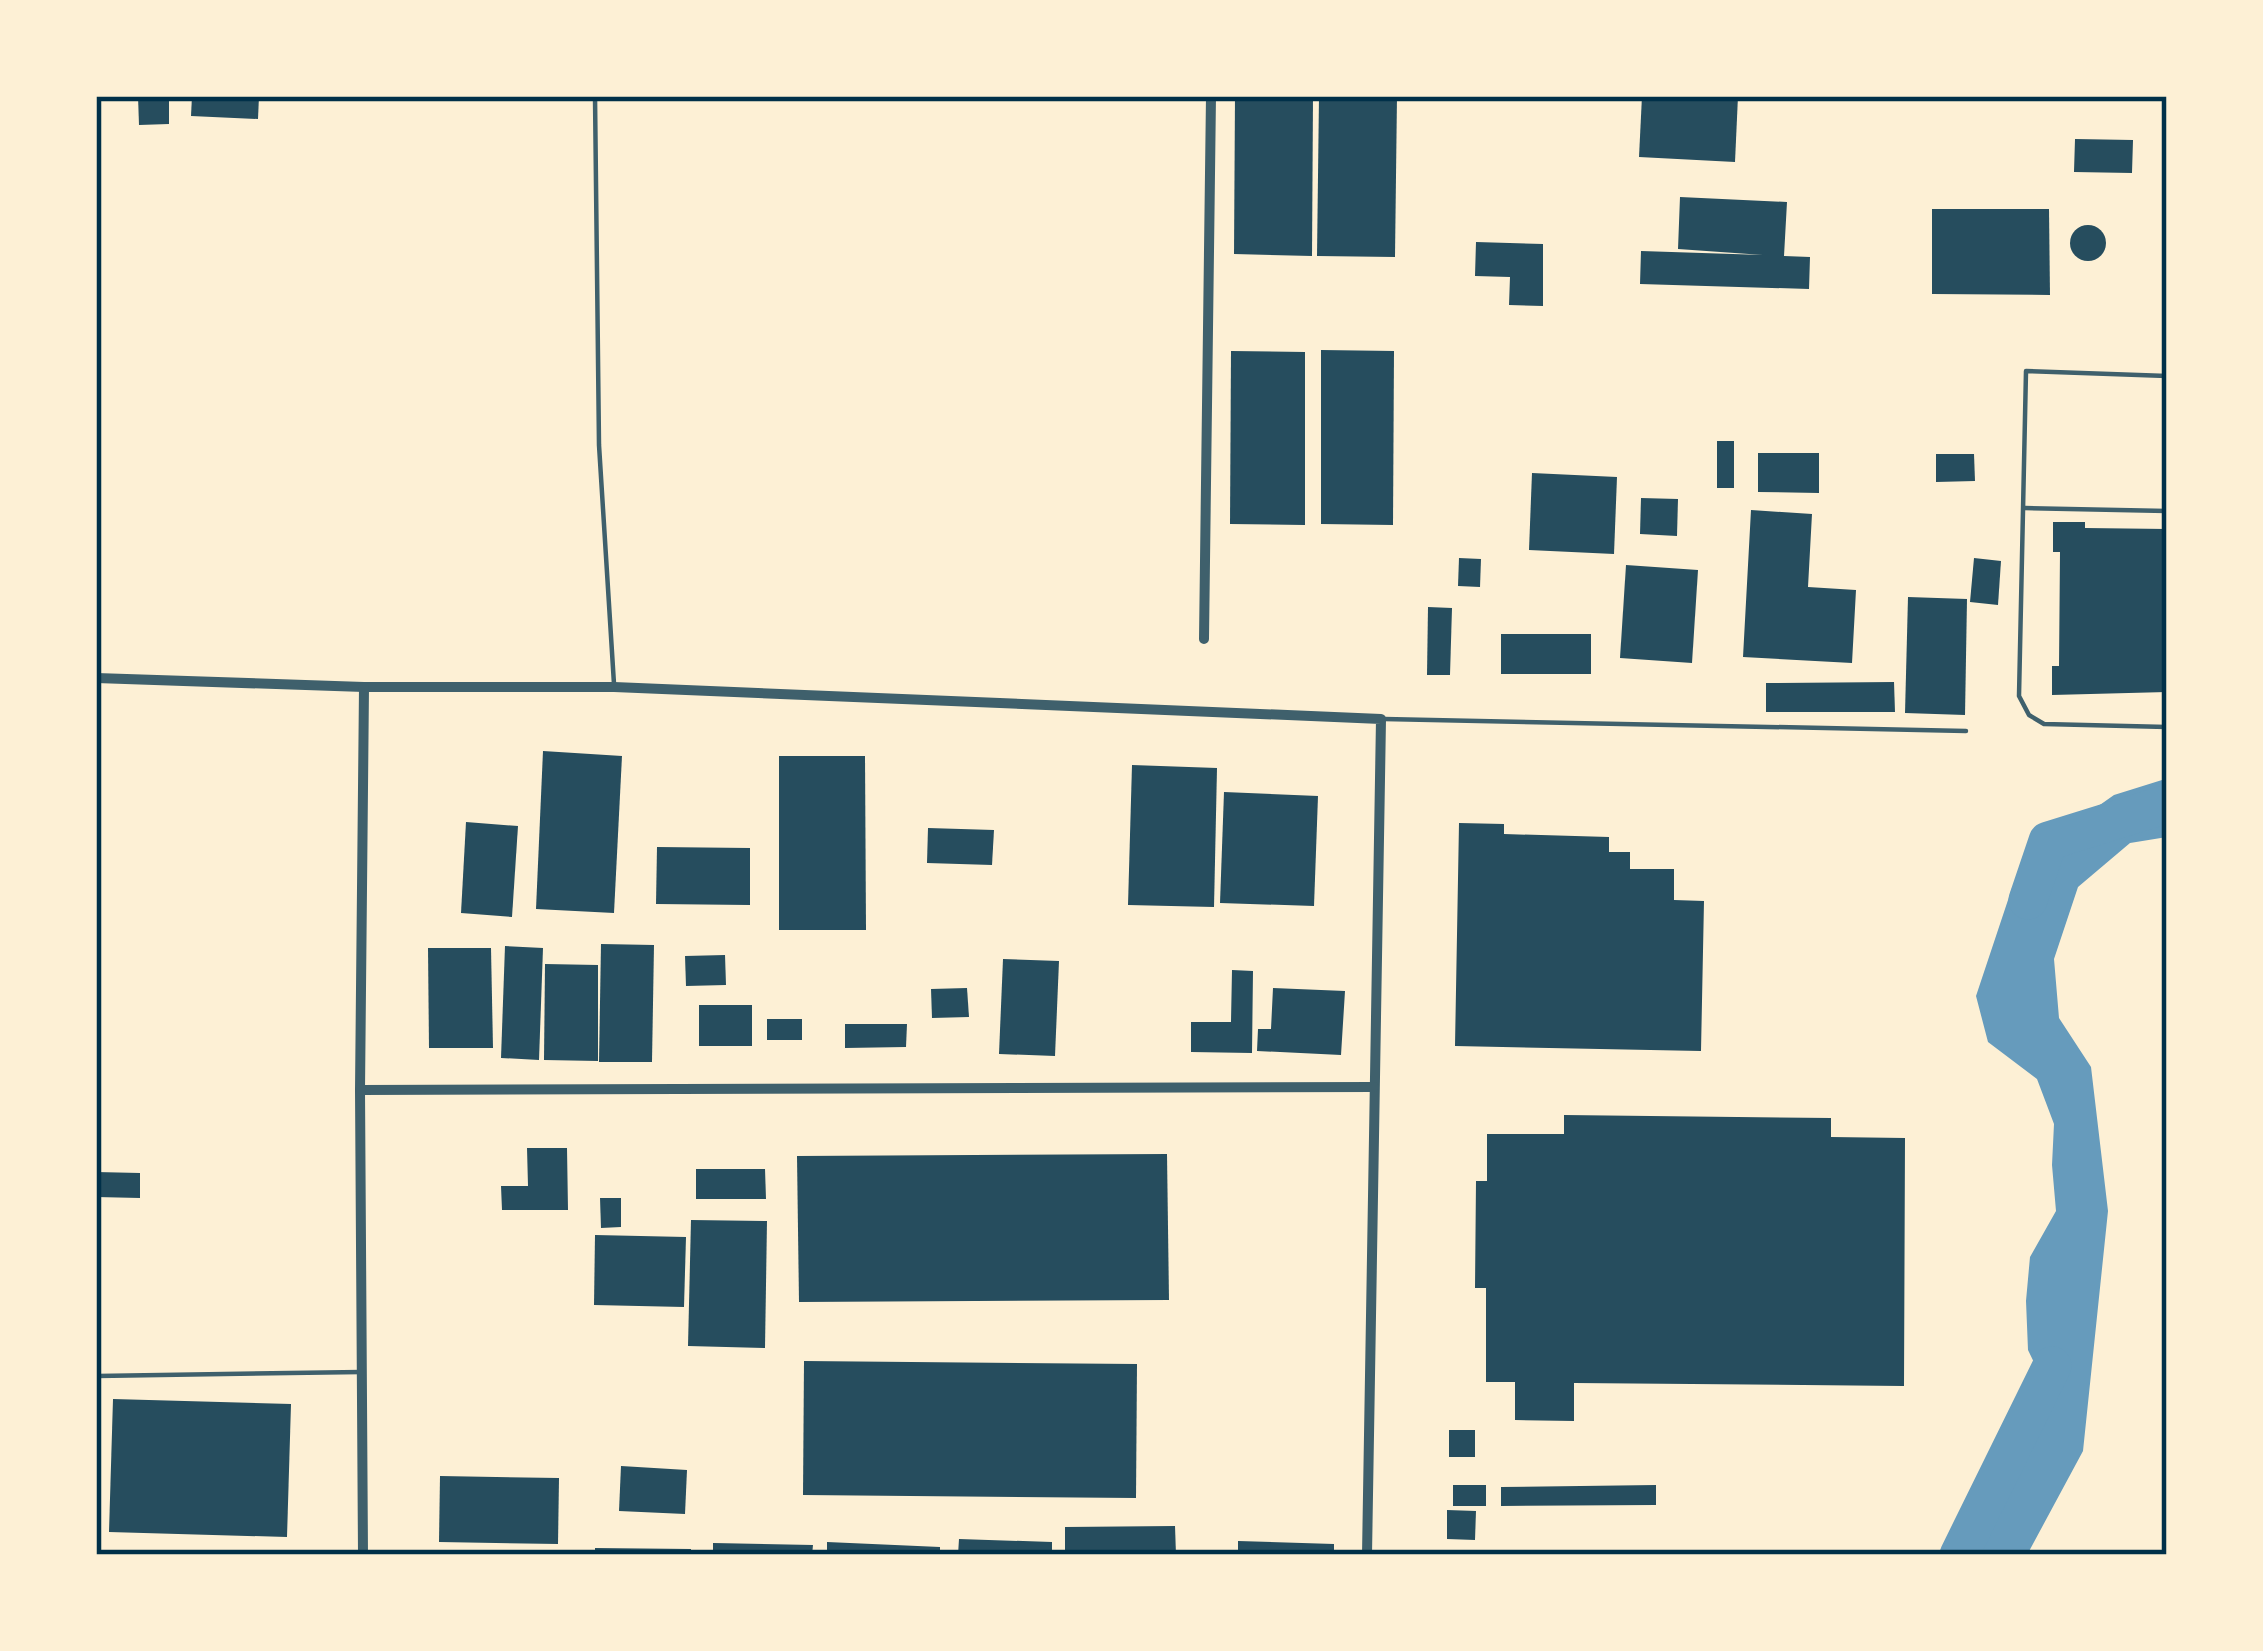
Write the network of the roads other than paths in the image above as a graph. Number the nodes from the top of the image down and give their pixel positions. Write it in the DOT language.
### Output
graph roads {
  1 [pos="596,96"];
  2 [pos="1211,96"];
  3 [pos="2167,376"];
  4 [pos="2025,508"];
  5 [pos="2167,511"];
  6 [pos="1204,639"];
  7 [pos="96,678"];
  8 [pos="364,687"];
  9 [pos="614,688"];
  10 [pos="1381,719"];
  11 [pos="2167,727"];
  12 [pos="1966,731"];
  13 [pos="1374,1087"];
  14 [pos="360,1090"];
  15 [pos="97,1264"];
  16 [pos="362,1372"];
  17 [pos="97,1376"];
  18 [pos="97,1526"];
  19 [pos="363,1555"];
  20 [pos="1367,1555"];
  1 -- 9 [label="lane"];
  2 -- 6 [label="street"];
  3 -- 4 [label="lane"];
  4 -- 5 [label="lane"];
  4 -- 11 [label="lane"];
  7 -- 8 [label="street"];
  8 -- 9 [label="street"];
  8 -- 14 [label="street"];
  9 -- 10 [label="street"];
  10 -- 12 [label="lane"];
  10 -- 13 [label="street"];
  13 -- 14 [label="street"];
  13 -- 20 [label="street"];
  14 -- 16 [label="street"];
  15 -- 17 [label="lane"];
  16 -- 17 [label="lane"];
  16 -- 19 [label="street"];
  17 -- 18 [label="lane"];
}
